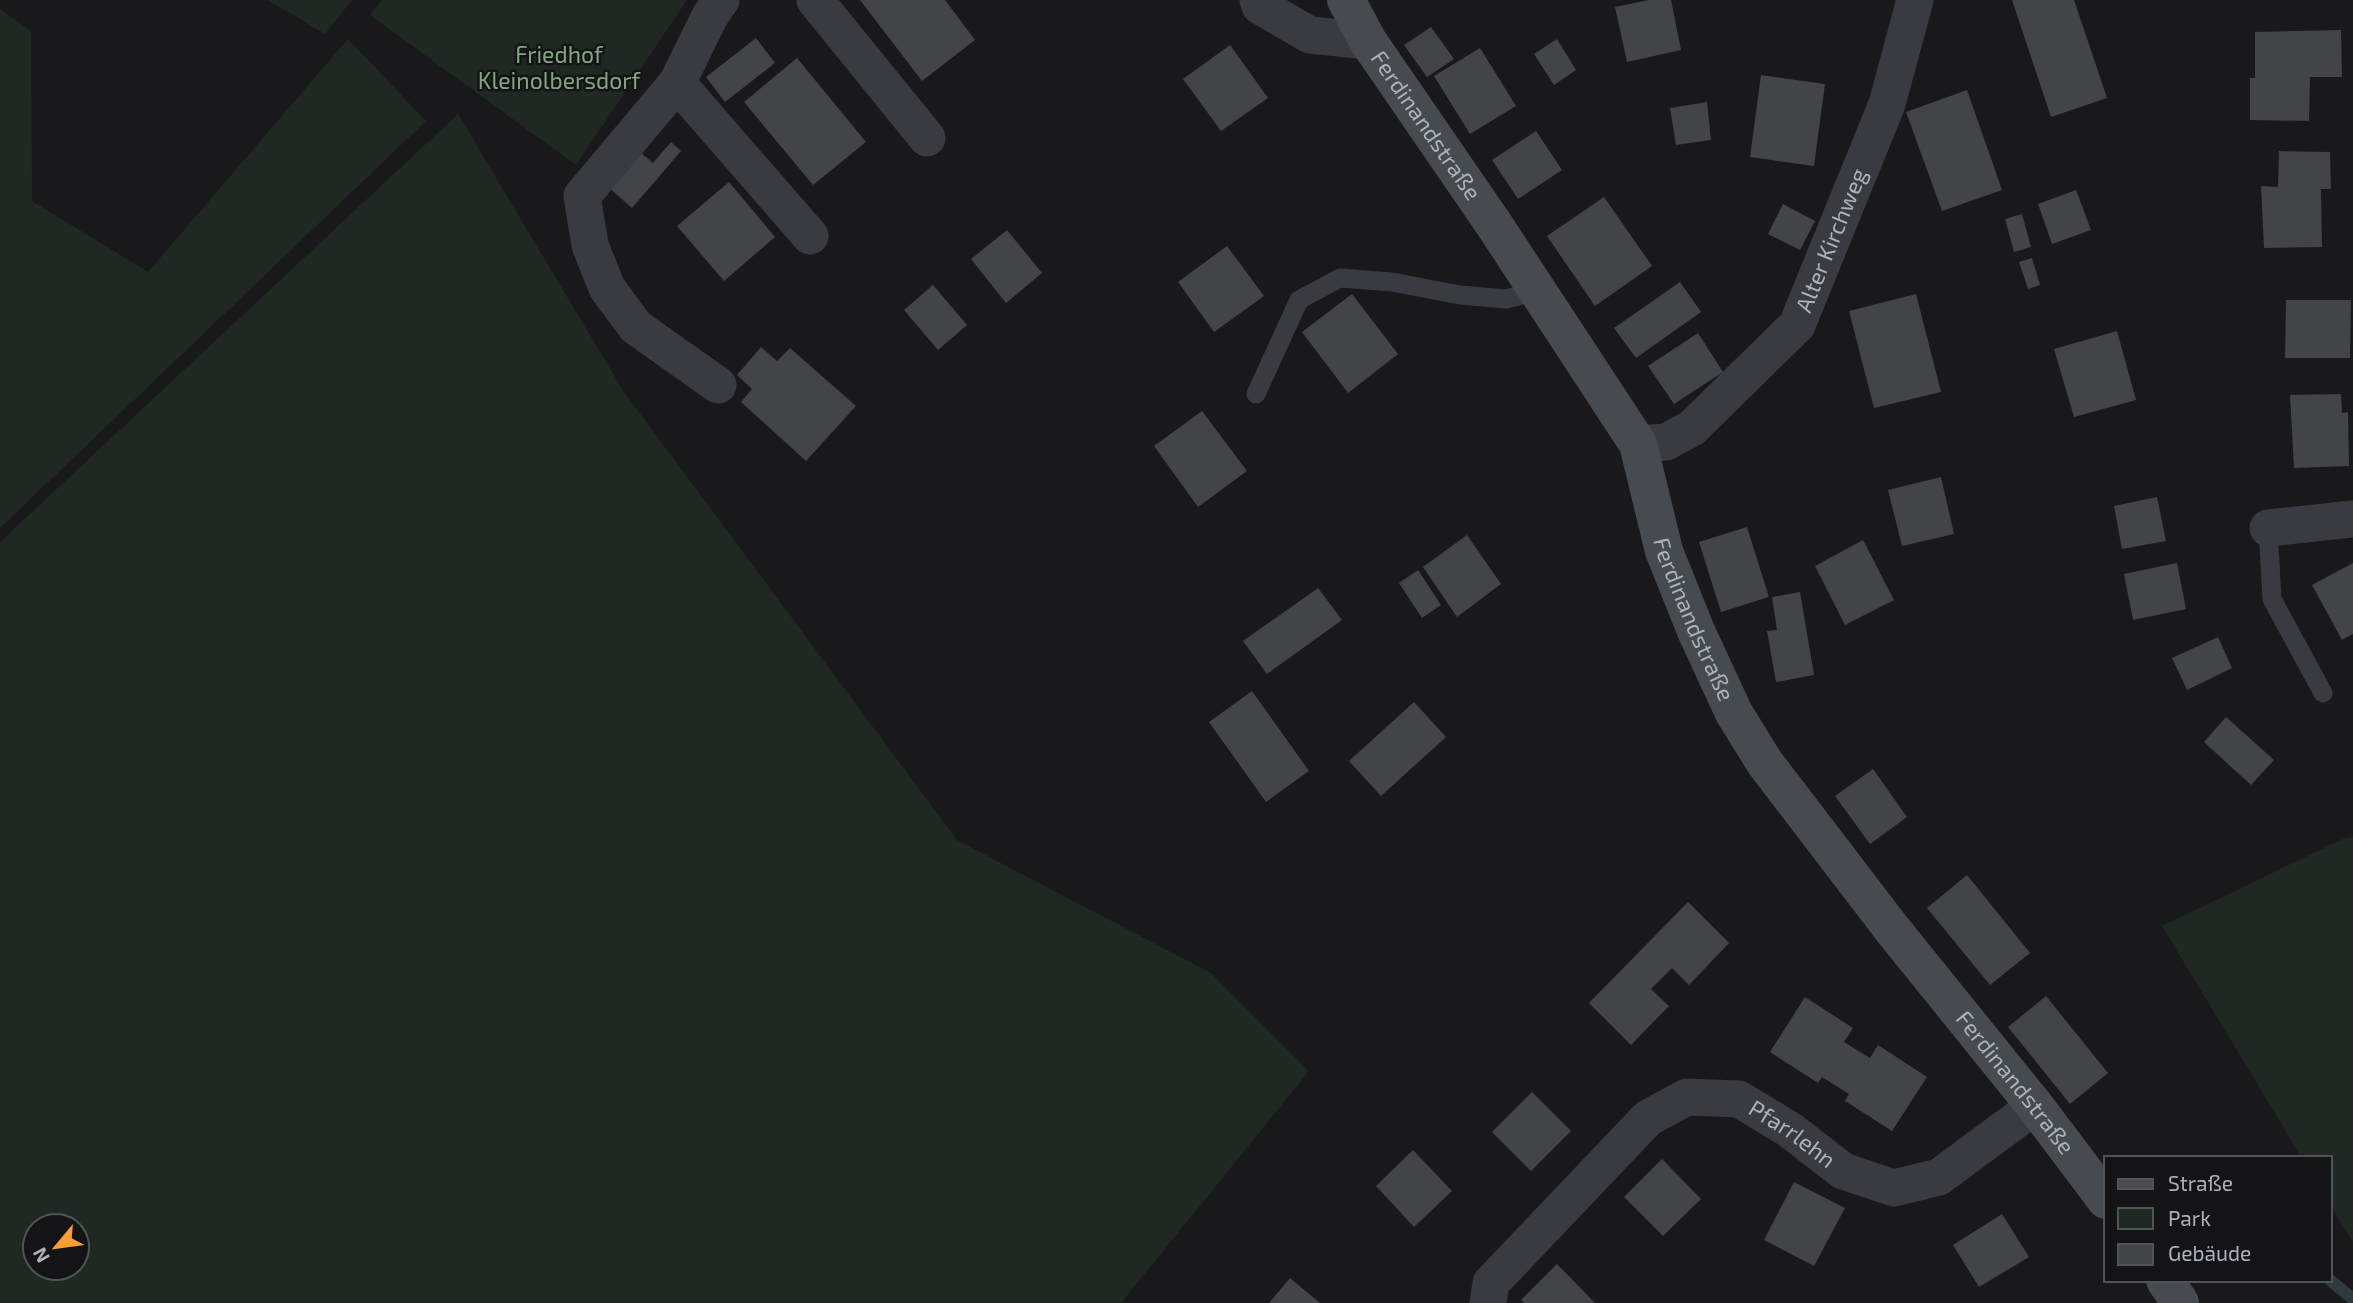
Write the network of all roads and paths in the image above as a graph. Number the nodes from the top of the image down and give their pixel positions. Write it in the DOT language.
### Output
graph roads {
  1 [pos="721,0"];
  2 [pos="816,0"];
  3 [pos="1258,0"];
  4 [pos="1346,0"];
  5 [pos="1915,0"];
  6 [pos="1368,41"];
  7 [pos="677,83"];
  8 [pos="927,138"];
  9 [pos="810,236"];
  10 [pos="1538,290"];
  11 [pos="718,385"];
  12 [pos="1256,394"];
  13 [pos="1638,444"];
  14 [pos="2353,519"];
  15 [pos="2268,528"];
  16 [pos="2323,693"];
  17 [pos="2035,1106"];
  18 [pos="2104,1197"];
  19 [pos="2166,1282"];
  20 [pos="1488,1303"];
  21 [pos="2180,1303"];
  1 -- 7 [label="street"];
  2 -- 8 [label="street"];
  3 -- 6 [label="street"];
  4 -- 6 [label="street, Ferdinandstraße"];
  5 -- 13 [label="street, Alter Kirchweg"];
  6 -- 10 [label="street, Ferdinandstraße"];
  7 -- 9 [label="street"];
  7 -- 11 [label="street"];
  10 -- 12 [label="lane"];
  10 -- 13 [label="street, Ferdinandstraße"];
  13 -- 17 [label="street, Ferdinandstraße"];
  14 -- 15 [label="street"];
  15 -- 16 [label="lane"];
  17 -- 18 [label="street, Ferdinandstraße"];
  17 -- 20 [label="street, Pfarrlehn"];
  19 -- 21 [label="street"];
}
